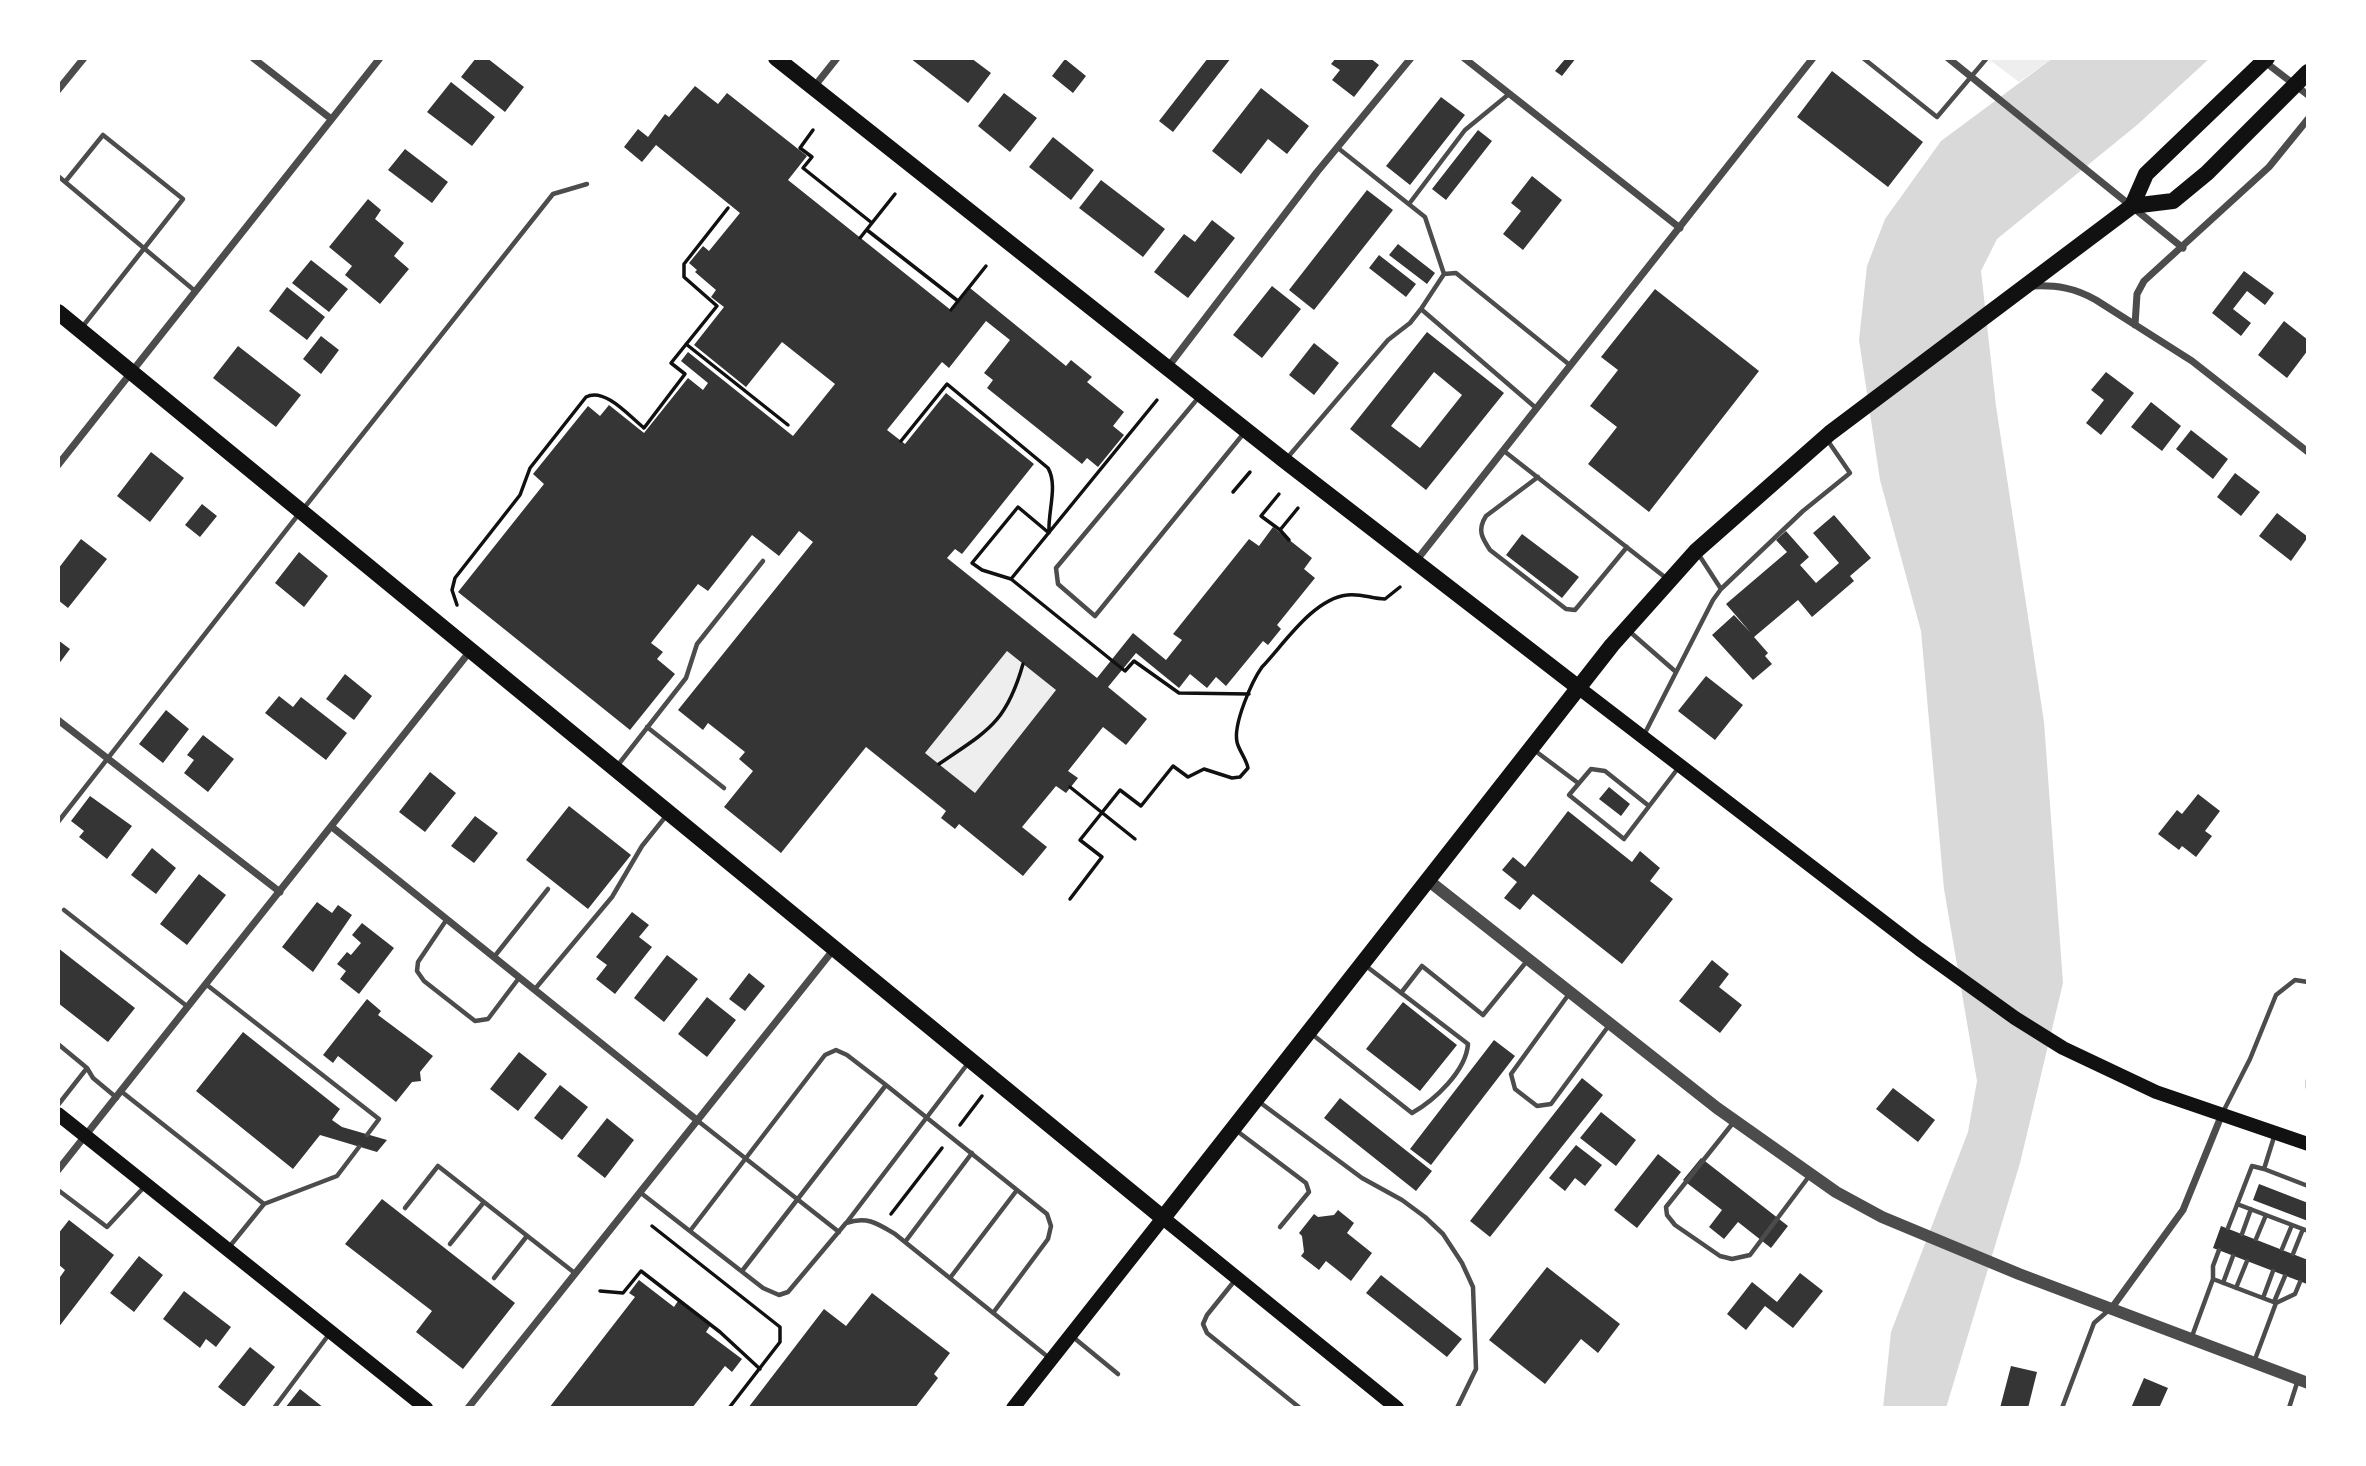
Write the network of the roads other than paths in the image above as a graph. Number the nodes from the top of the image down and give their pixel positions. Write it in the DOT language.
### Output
graph roads {
  1 [pos="84,58"];
  2 [pos="253,58"];
  3 [pos="380,58"];
  4 [pos="776,58"];
  5 [pos="837,58"];
  6 [pos="1411,58"];
  7 [pos="1464,58"];
  8 [pos="1813,58"];
  9 [pos="1863,58"];
  10 [pos="1948,58"];
  11 [pos="1987,58"];
  12 [pos="2266,60"];
  13 [pos="2308,72"];
  14 [pos="1970,76"];
  15 [pos="814,88"];
  16 [pos="58,90"];
  17 [pos="2302,91"];
  18 [pos="1510,94"];
  19 [pos="330,118"];
  20 [pos="2308,120"];
  21 [pos="1338,148"];
  22 [pos="58,176"];
  23 [pos="65,182"];
  24 [pos="587,184"];
  25 [pos="1409,204"];
  26 [pos="2132,206"];
  27 [pos="1680,228"];
  28 [pos="145,247"];
  29 [pos="2183,248"];
  30 [pos="1444,274"];
  31 [pos="2024,286"];
  32 [pos="195,291"];
  33 [pos="1421,309"];
  34 [pos="58,312"];
  35 [pos="2134,325"];
  36 [pos="80,330"];
  37 [pos="1571,366"];
  38 [pos="1168,368"];
  39 [pos="132,371"];
  40 [pos="1201,394"];
  41 [pos="1537,409"];
  42 [pos="1247,430"];
  43 [pos="1828,435"];
  44 [pos="1504,451"];
  45 [pos="2308,452"];
  46 [pos="1285,461"];
  47 [pos="58,465"];
  48 [pos="1538,477"];
  49 [pos="302,510"];
  50 [pos="1626,547"];
  51 [pos="1696,551"];
  52 [pos="764,561"];
  53 [pos="1415,562"];
  54 [pos="1669,581"];
  55 [pos="1721,589"];
  56 [pos="1626,629"];
  57 [pos="471,650"];
  58 [pos="1676,672"];
  59 [pos="1579,688"];
  60 [pos="58,720"];
  61 [pos="647,727"];
  62 [pos="1643,737"];
  63 [pos="1532,748"];
  64 [pos="108,760"];
  65 [pos="1680,766"];
  66 [pos="615,768"];
  67 [pos="1578,783"];
  68 [pos="724,788"];
  69 [pos="1649,806"];
  70 [pos="669,813"];
  71 [pos="58,822"];
  72 [pos="332,827"];
  73 [pos="1429,881"];
  74 [pos="548,889"];
  75 [pos="280,892"];
  76 [pos="64,910"];
  77 [pos="447,919"];
  78 [pos="834,948"];
  79 [pos="494,957"];
  80 [pos="1529,959"];
  81 [pos="1363,964"];
  82 [pos="519,977"];
  83 [pos="2308,982"];
  84 [pos="207,985"];
  85 [pos="535,989"];
  86 [pos="1570,992"];
  87 [pos="1401,993"];
  88 [pos="189,1007"];
  89 [pos="1611,1023"];
  90 [pos="1310,1032"];
  91 [pos="58,1044"];
  92 [pos="971,1060"];
  93 [pos="87,1068"];
  94 [pos="2308,1080"];
  95 [pos="886,1085"];
  96 [pos="2308,1088"];
  97 [pos="119,1095"];
  98 [pos="1256,1099"];
  99 [pos="58,1105"];
  100 [pos="58,1114"];
  101 [pos="2222,1114"];
  102 [pos="927,1116"];
  103 [pos="698,1121"];
  104 [pos="1735,1121"];
  105 [pos="1234,1128"];
  106 [pos="2276,1133"];
  107 [pos="367,1135"];
  108 [pos="86,1136"];
  109 [pos="2308,1144"];
  110 [pos="359,1147"];
  111 [pos="972,1153"];
  112 [pos="746,1159"];
  113 [pos="2264,1169"];
  114 [pos="58,1170"];
  115 [pos="1810,1174"];
  116 [pos="146,1185"];
  117 [pos="2308,1186"];
  118 [pos="58,1190"];
  119 [pos="1017,1190"];
  120 [pos="641,1194"];
  121 [pos="797,1199"];
  122 [pos="484,1202"];
  123 [pos="264,1204"];
  124 [pos="2237,1204"];
  125 [pos="405,1208"];
  126 [pos="2251,1209"];
  127 [pos="2266,1215"];
  128 [pos="1163,1218"];
  129 [pos="846,1223"];
  130 [pos="2292,1224"];
  131 [pos="1280,1227"];
  132 [pos="2228,1228"];
  133 [pos="2306,1230"];
  134 [pos="690,1231"];
  135 [pos="839,1232"];
  136 [pos="2242,1234"];
  137 [pos="527,1236"];
  138 [pos="2256,1239"];
  139 [pos="905,1242"];
  140 [pos="450,1244"];
  141 [pos="227,1250"];
  142 [pos="2219,1250"];
  143 [pos="2282,1250"];
  144 [pos="2293,1254"];
  145 [pos="2233,1256"];
  146 [pos="2247,1261"];
  147 [pos="742,1271"];
  148 [pos="2273,1271"];
  149 [pos="577,1275"];
  150 [pos="2285,1276"];
  151 [pos="494,1278"];
  152 [pos="950,1279"];
  153 [pos="1236,1279"];
  154 [pos="2213,1279"];
  155 [pos="2300,1282"];
  156 [pos="2222,1283"];
  157 [pos="2236,1288"];
  158 [pos="2263,1297"];
  159 [pos="2275,1302"];
  160 [pos="2111,1309"];
  161 [pos="993,1313"];
  162 [pos="331,1332"];
  163 [pos="1070,1336"];
  164 [pos="2191,1339"];
  165 [pos="1051,1360"];
  166 [pos="2253,1363"];
  167 [pos="1118,1374"];
  168 [pos="2303,1381"];
  169 [pos="1387,1405"];
  170 [pos="1019,1406"];
  171 [pos="274,1408"];
  172 [pos="426,1408"];
  173 [pos="468,1408"];
  174 [pos="1300,1408"];
  175 [pos="1457,1408"];
  176 [pos="2062,1408"];
  177 [pos="2289,1408"];
  1 -- 16 [label="street"];
  2 -- 19 [label="street"];
  3 -- 19 [label="street"];
  4 -- 15 [label="main road"];
  5 -- 15 [label="street"];
  6 -- 21 [label="street"];
  7 -- 18 [label="street"];
  8 -- 27 [label="street"];
  9 -- 14 [label="lane"];
  10 -- 14 [label="street"];
  11 -- 14 [label="lane"];
  12 -- 17 [label="street"];
  12 -- 26 [label="main road"];
  13 -- 17 [label="main road"];
  14 -- 26 [label="street"];
  15 -- 38 [label="main road"];
  17 -- 26 [label="main road"];
  18 -- 25 [label="lane"];
  18 -- 27 [label="street"];
  19 -- 32 [label="street"];
  20 -- 29 [label="street"];
  21 -- 25 [label="lane"];
  21 -- 38 [label="street"];
  22 -- 23 [label="lane"];
  23 -- 28 [label="lane"];
  23 -- 28 [label="lane"];
  24 -- 49 [label="lane"];
  25 -- 30 [label="lane"];
  26 -- 29 [label="street"];
  26 -- 31 [label="main road"];
  27 -- 37 [label="street"];
  28 -- 32 [label="lane"];
  28 -- 36 [label="lane"];
  29 -- 35 [label="street"];
  30 -- 33 [label="lane"];
  30 -- 37 [label="lane"];
  31 -- 35 [label="street"];
  31 -- 43 [label="main road"];
  32 -- 39 [label="street"];
  33 -- 41 [label="lane"];
  33 -- 46 [label="lane"];
  34 -- 36 [label="main road"];
  35 -- 45 [label="street"];
  36 -- 39 [label="main road"];
  37 -- 41 [label="street"];
  38 -- 40 [label="main road"];
  39 -- 47 [label="street"];
  39 -- 49 [label="main road"];
  40 -- 42 [label="main road"];
  40 -- 42 [label="lane"];
  41 -- 44 [label="street"];
  42 -- 46 [label="main road"];
  43 -- 51 [label="main road"];
  43 -- 55 [label="lane"];
  44 -- 48 [label="lane"];
  44 -- 53 [label="street"];
  46 -- 53 [label="main road"];
  48 -- 50 [label="lane"];
  48 -- 50 [label="lane"];
  49 -- 57 [label="main road"];
  49 -- 64 [label="lane"];
  50 -- 54 [label="lane"];
  51 -- 54 [label="main road"];
  51 -- 55 [label="lane"];
  52 -- 61 [label="lane"];
  53 -- 59 [label="main road"];
  54 -- 56 [label="main road"];
  55 -- 58 [label="lane"];
  56 -- 58 [label="lane"];
  56 -- 59 [label="main road"];
  57 -- 66 [label="main road"];
  57 -- 72 [label="street"];
  58 -- 62 [label="lane"];
  59 -- 62 [label="main road"];
  59 -- 63 [label="main road"];
  60 -- 64 [label="street"];
  61 -- 66 [label="lane"];
  61 -- 68 [label="lane"];
  62 -- 65 [label="main road"];
  63 -- 67 [label="lane"];
  63 -- 73 [label="main road"];
  64 -- 71 [label="lane"];
  64 -- 75 [label="street"];
  65 -- 69 [label="lane"];
  65 -- 101 [label="main road"];
  66 -- 70 [label="main road"];
  67 -- 69 [label="lane"];
  67 -- 69 [label="lane"];
  70 -- 78 [label="main road"];
  70 -- 85 [label="lane"];
  72 -- 75 [label="street"];
  72 -- 77 [label="street"];
  73 -- 80 [label="street"];
  73 -- 81 [label="main road"];
  74 -- 79 [label="lane"];
  75 -- 84 [label="street"];
  76 -- 88 [label="lane"];
  77 -- 79 [label="street"];
  77 -- 82 [label="lane"];
  78 -- 92 [label="main road"];
  78 -- 103 [label="street"];
  79 -- 82 [label="street"];
  80 -- 86 [label="street"];
  80 -- 87 [label="lane"];
  81 -- 87 [label="lane"];
  81 -- 90 [label="main road"];
  82 -- 85 [label="street"];
  83 -- 101 [label="lane"];
  84 -- 88 [label="street"];
  84 -- 107 [label="lane"];
  85 -- 103 [label="street"];
  86 -- 89 [label="street"];
  86 -- 89 [label="lane"];
  87 -- 90 [label="lane"];
  88 -- 97 [label="street"];
  89 -- 104 [label="street"];
  90 -- 98 [label="main road"];
  91 -- 93 [label="lane"];
  92 -- 102 [label="lane"];
  92 -- 128 [label="main road"];
  93 -- 97 [label="lane"];
  93 -- 99 [label="lane"];
  94 -- 96 [label="lane"];
  95 -- 102 [label="lane"];
  95 -- 112 [label="lane"];
  95 -- 121 [label="lane"];
  97 -- 108 [label="street"];
  97 -- 123 [label="lane"];
  98 -- 105 [label="main road"];
  98 -- 175 [label="lane"];
  100 -- 108 [label="main road"];
  101 -- 106 [label="main road"];
  101 -- 160 [label="street"];
  102 -- 111 [label="lane"];
  102 -- 129 [label="lane"];
  103 -- 112 [label="lane"];
  103 -- 120 [label="street"];
  104 -- 115 [label="street"];
  104 -- 115 [label="lane"];
  105 -- 128 [label="main road"];
  105 -- 131 [label="lane"];
  106 -- 109 [label="main road"];
  106 -- 113 [label="lane"];
  108 -- 114 [label="street"];
  108 -- 116 [label="main road"];
  110 -- 123 [label="lane"];
  111 -- 119 [label="lane"];
  111 -- 139 [label="lane"];
  112 -- 121 [label="lane"];
  112 -- 134 [label="lane"];
  113 -- 117 [label="lane"];
  113 -- 124 [label="lane"];
  115 -- 160 [label="street"];
  116 -- 118 [label="lane"];
  116 -- 141 [label="main road"];
  119 -- 152 [label="lane"];
  119 -- 161 [label="lane"];
  120 -- 134 [label="lane"];
  120 -- 149 [label="street"];
  121 -- 135 [label="lane"];
  121 -- 147 [label="lane"];
  122 -- 125 [label="lane"];
  122 -- 137 [label="lane"];
  122 -- 140 [label="lane"];
  123 -- 141 [label="lane"];
  124 -- 126 [label="lane"];
  124 -- 132 [label="lane"];
  126 -- 127 [label="lane"];
  126 -- 136 [label="lane"];
  127 -- 130 [label="lane"];
  127 -- 138 [label="lane"];
  128 -- 153 [label="main road"];
  128 -- 163 [label="main road"];
  129 -- 135 [label="lane"];
  129 -- 139 [label="lane"];
  130 -- 133 [label="lane"];
  130 -- 143 [label="lane"];
  133 -- 144 [label="lane"];
  134 -- 147 [label="lane"];
  135 -- 147 [label="lane"];
  137 -- 149 [label="lane"];
  137 -- 151 [label="lane"];
  139 -- 152 [label="lane"];
  141 -- 162 [label="main road"];
  142 -- 154 [label="lane"];
  145 -- 156 [label="lane"];
  146 -- 157 [label="lane"];
  148 -- 158 [label="lane"];
  149 -- 173 [label="street"];
  150 -- 159 [label="lane"];
  152 -- 161 [label="lane"];
  153 -- 169 [label="main road"];
  153 -- 174 [label="lane"];
  154 -- 156 [label="lane"];
  154 -- 164 [label="lane"];
  155 -- 159 [label="lane"];
  156 -- 157 [label="lane"];
  157 -- 158 [label="lane"];
  158 -- 159 [label="lane"];
  159 -- 166 [label="lane"];
  160 -- 164 [label="street"];
  160 -- 176 [label="lane"];
  161 -- 165 [label="lane"];
  162 -- 171 [label="lane"];
  162 -- 172 [label="main road"];
  163 -- 165 [label="main road"];
  163 -- 167 [label="lane"];
  164 -- 166 [label="street"];
  165 -- 170 [label="main road"];
  166 -- 168 [label="street"];
  168 -- 177 [label="lane"];
}
